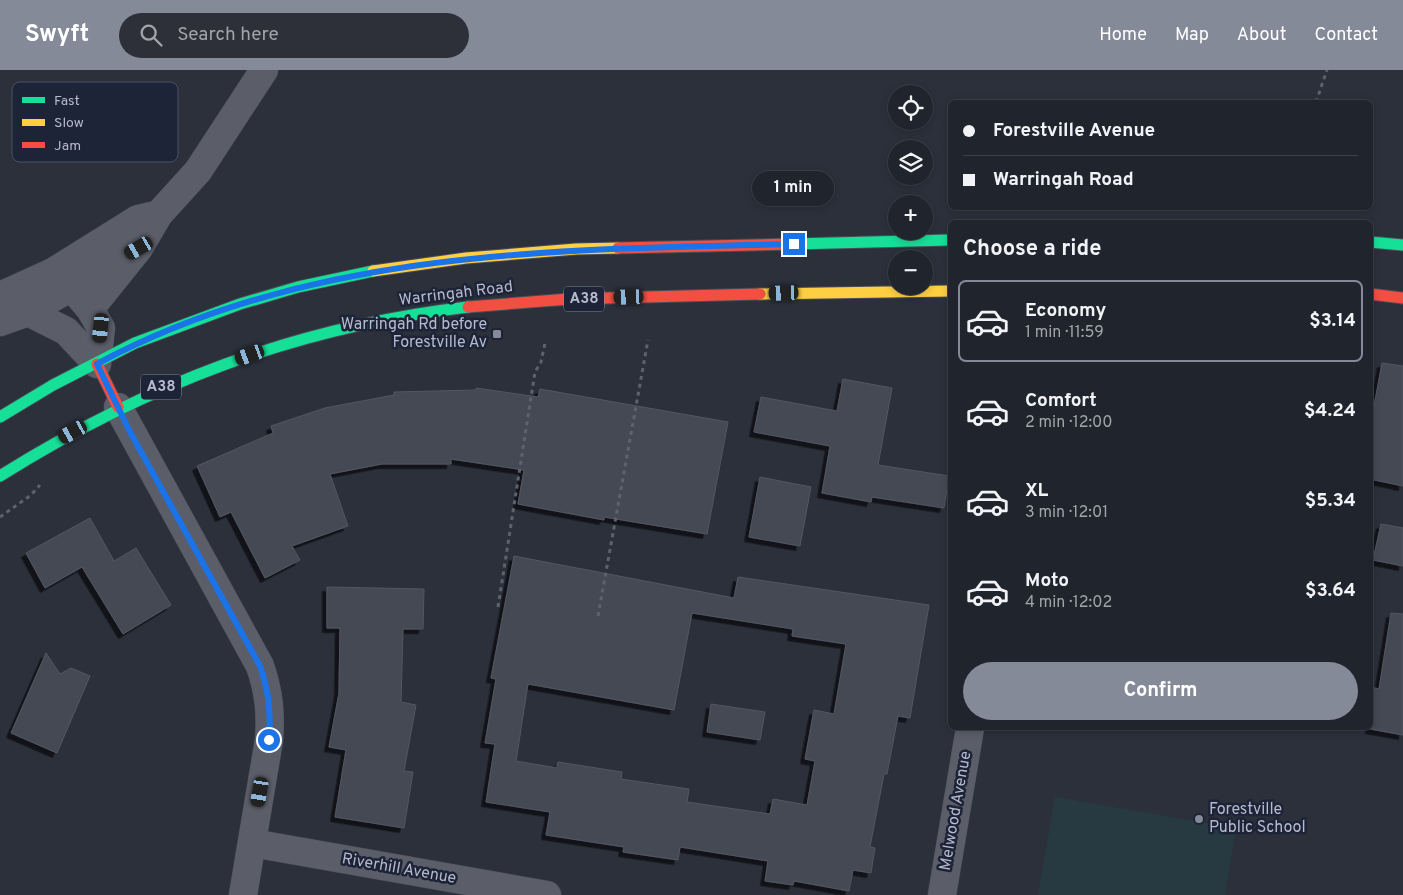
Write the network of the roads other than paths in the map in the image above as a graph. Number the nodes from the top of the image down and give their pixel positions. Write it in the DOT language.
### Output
graph roads {
  1 [pos="264,70"];
  2 [pos="160,214"];
  3 [pos="948,240"];
  4 [pos="1373,242"];
  5 [pos="1403,245"];
  6 [pos="139,248"];
  7 [pos="62,280"];
  8 [pos="948,291"];
  9 [pos="1373,294"];
  10 [pos="0,296"];
  11 [pos="1403,298"];
  12 [pos="90,309"];
  13 [pos="28,312"];
  14 [pos="0,322"];
  15 [pos="97,364"];
  16 [pos="118,407"];
  17 [pos="0,417"];
  18 [pos="0,476"];
  19 [pos="970,730"];
  20 [pos="252,844"];
  21 [pos="243,895"];
  22 [pos="547,895"];
  23 [pos="942,895"];
  1 -- 2 [label="street"];
  2 -- 6 [label="street"];
  2 -- 7 [label="street"];
  3 -- 15 [label="highway, Warringah Road"];
  4 -- 5 [label="highway"];
  6 -- 7 [label="street"];
  6 -- 12 [label="street"];
  7 -- 10 [label="street"];
  7 -- 12 [label="street"];
  7 -- 13 [label="street"];
  8 -- 16 [label="highway, Warringah Road / A38"];
  9 -- 11 [label="highway"];
  12 -- 15 [label="street"];
  13 -- 14 [label="street"];
  13 -- 15 [label="street"];
  15 -- 16 [label="highway"];
  15 -- 17 [label="highway, Warringah Road"];
  16 -- 18 [label="highway, Warringah Road / A38"];
  16 -- 20 [label="street"];
  19 -- 23 [label="street, Melwood Avenue"];
  20 -- 21 [label="street"];
  20 -- 22 [label="street, Riverhill Avenue"];
}
